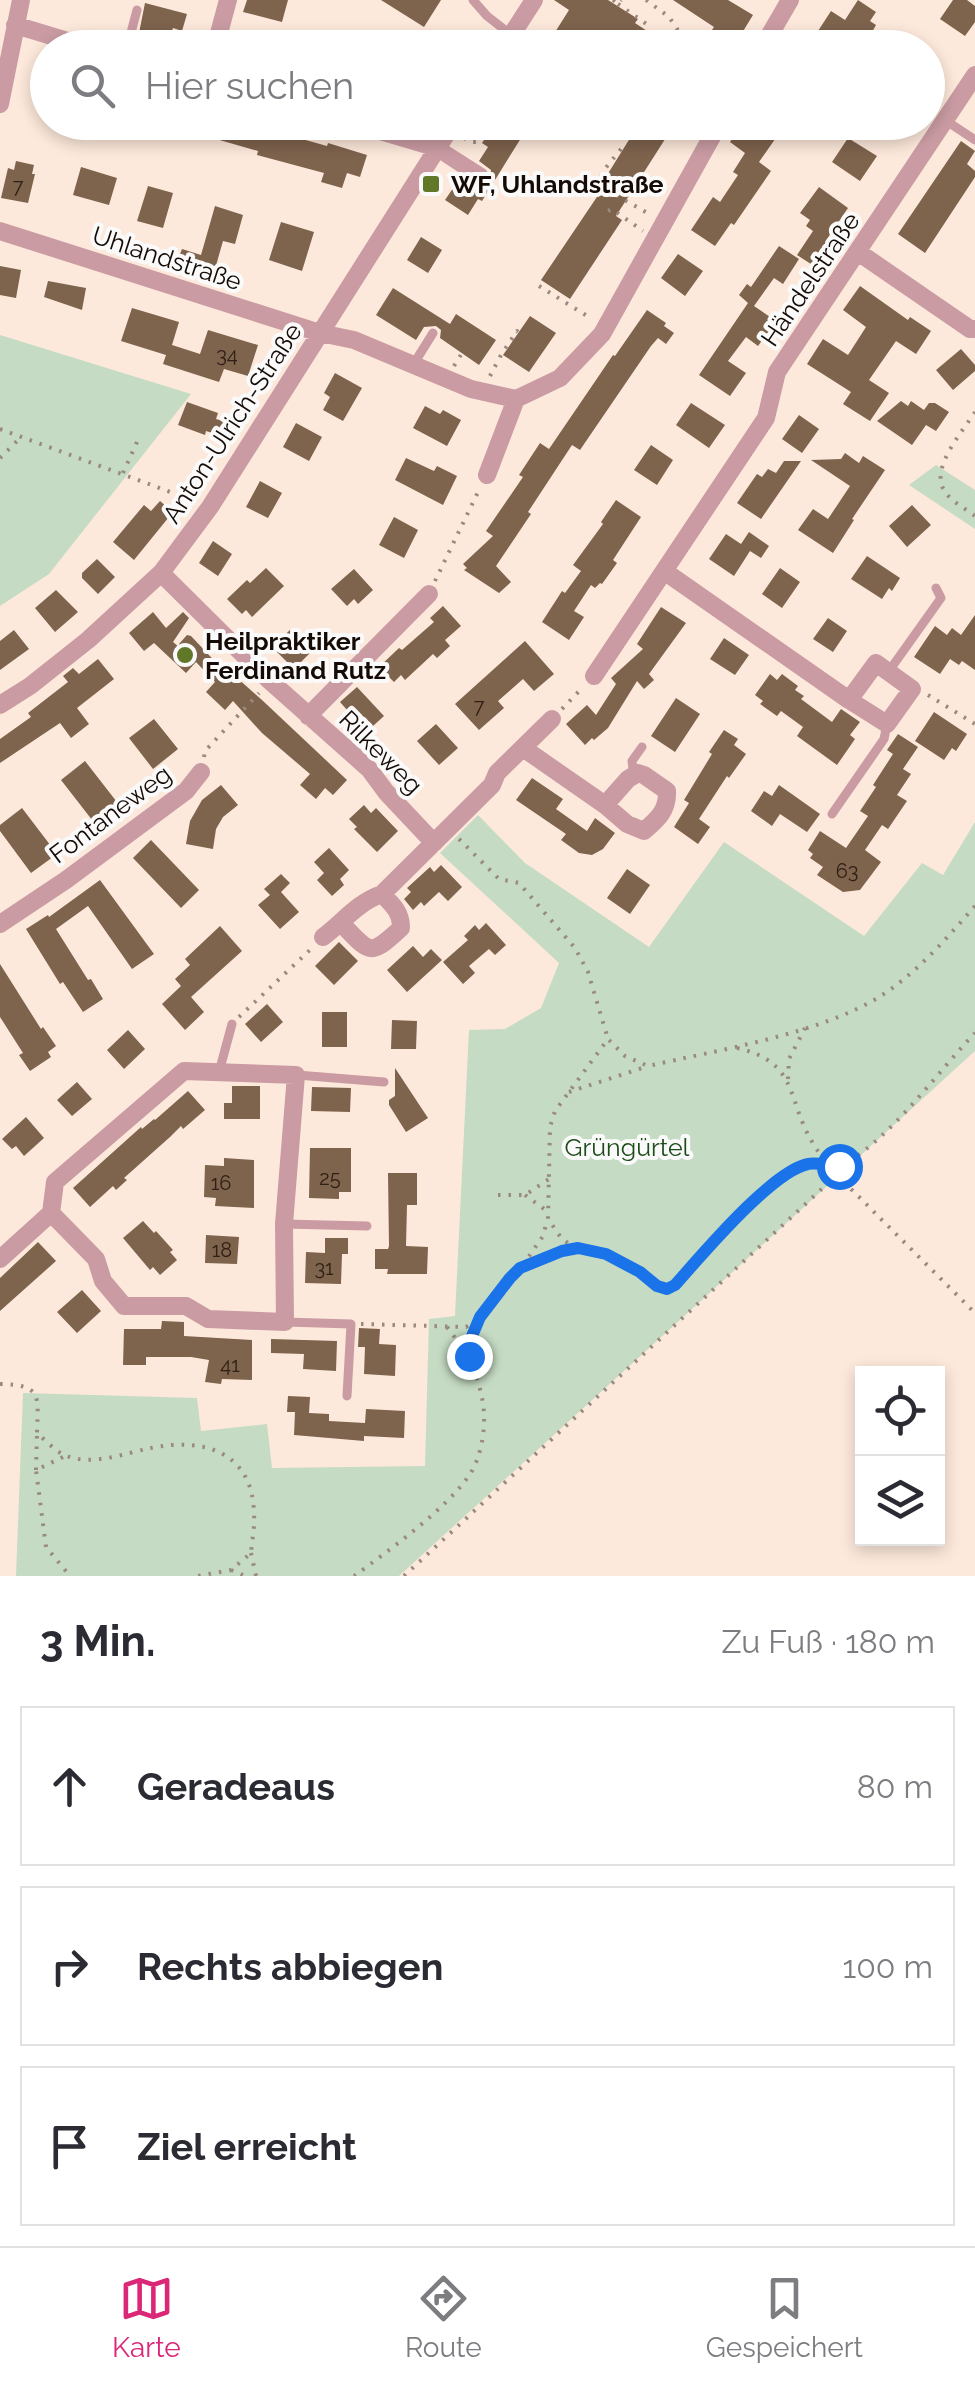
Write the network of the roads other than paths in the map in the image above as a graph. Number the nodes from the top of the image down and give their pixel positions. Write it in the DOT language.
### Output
graph roads {
  1 [pos="21,0"];
  2 [pos="228,0"];
  3 [pos="473,0"];
  4 [pos="534,0"];
  5 [pos="790,0"];
  6 [pos="137,10"];
  7 [pos="15,26"];
  8 [pos="30,30"];
  9 [pos="132,30"];
  10 [pos="220,30"];
  11 [pos="497,30"];
  12 [pos="511,30"];
  13 [pos="772,30"];
  14 [pos="975,75"];
  15 [pos="0,104"];
  16 [pos="945,120"];
  17 [pos="410,140"];
  18 [pos="445,140"];
  19 [pos="710,140"];
  20 [pos="932,140"];
  21 [pos="975,140"];
  22 [pos="437,148"];
  23 [pos="483,178"];
  24 [pos="0,231"];
  25 [pos="858,252"];
  26 [pos="975,329"];
  27 [pos="320,333"];
  28 [pos="433,333"];
  29 [pos="413,365"];
  30 [pos="516,400"];
  31 [pos="487,476"];
  32 [pos="664,571"];
  33 [pos="161,573"];
  34 [pos="936,588"];
  35 [pos="429,594"];
  36 [pos="889,671"];
  37 [pos="594,676"];
  38 [pos="848,700"];
  39 [pos="0,706"];
  40 [pos="308,716"];
  41 [pos="552,719"];
  42 [pos="887,724"];
  43 [pos="642,747"];
  44 [pos="524,748"];
  45 [pos="201,772"];
  46 [pos="634,776"];
  47 [pos="605,806"];
  48 [pos="832,814"];
  49 [pos="434,843"];
  50 [pos="382,894"];
  51 [pos="0,924"];
  52 [pos="341,924"];
  53 [pos="322,937"];
  54 [pos="232,1024"];
  55 [pos="219,1072"];
  56 [pos="296,1075"];
  57 [pos="384,1082"];
  58 [pos="51,1213"];
  59 [pos="284,1224"];
  60 [pos="367,1226"];
  61 [pos="0,1259"];
  62 [pos="285,1322"];
  63 [pos="346,1396"];
  1 -- 7 [label="street"];
  2 -- 10 [label="street"];
  3 -- 11 [label="lane"];
  4 -- 12 [label="street"];
  5 -- 13 [label="street"];
  6 -- 9 [label="lane"];
  7 -- 8 [label="street"];
  7 -- 15 [label="street"];
  14 -- 16 [label="street, Händelstraße"];
  16 -- 21 [label="lane"];
  17 -- 22 [label="street"];
  18 -- 22 [label="street, Anton-Ulrich-Straße"];
  19 -- 30 [label="street"];
  20 -- 25 [label="street, Händelstraße"];
  22 -- 23 [label="lane"];
  22 -- 27 [label="street, Anton-Ulrich-Straße"];
  24 -- 27 [label="street, Uhlandstraße"];
  25 -- 26 [label="street"];
  25 -- 32 [label="street, Händelstraße"];
  27 -- 29 [label="street, Uhlandstraße"];
  27 -- 33 [label="street, Anton-Ulrich-Straße"];
  28 -- 29 [label="lane"];
  29 -- 30 [label="street, Uhlandstraße"];
  30 -- 31 [label="street"];
  32 -- 37 [label="street, Händelstraße"];
  32 -- 38 [label="street"];
  33 -- 39 [label="street, Anton-Ulrich-Straße"];
  33 -- 40 [label="street, Rilkeweg"];
  34 -- 36 [label="lane"];
  35 -- 40 [label="street"];
  36 -- 38 [label="street"];
  36 -- 42 [label="street"];
  38 -- 42 [label="street"];
  40 -- 49 [label="street, Rilkeweg"];
  41 -- 44 [label="street"];
  42 -- 48 [label="lane"];
  43 -- 46 [label="lane"];
  44 -- 47 [label="street"];
  44 -- 49 [label="street"];
  45 -- 51 [label="street, Fontaneweg"];
  46 -- 47 [label="street"];
  46 -- 47 [label="street"];
  49 -- 50 [label="street"];
  50 -- 52 [label="street"];
  50 -- 52 [label="street"];
  52 -- 53 [label="street"];
  54 -- 55 [label="lane"];
  55 -- 56 [label="street"];
  55 -- 58 [label="street"];
  56 -- 57 [label="lane"];
  56 -- 59 [label="street"];
  58 -- 61 [label="street"];
  58 -- 62 [label="street"];
  59 -- 60 [label="lane"];
  59 -- 62 [label="street"];
  62 -- 63 [label="lane"];
}
